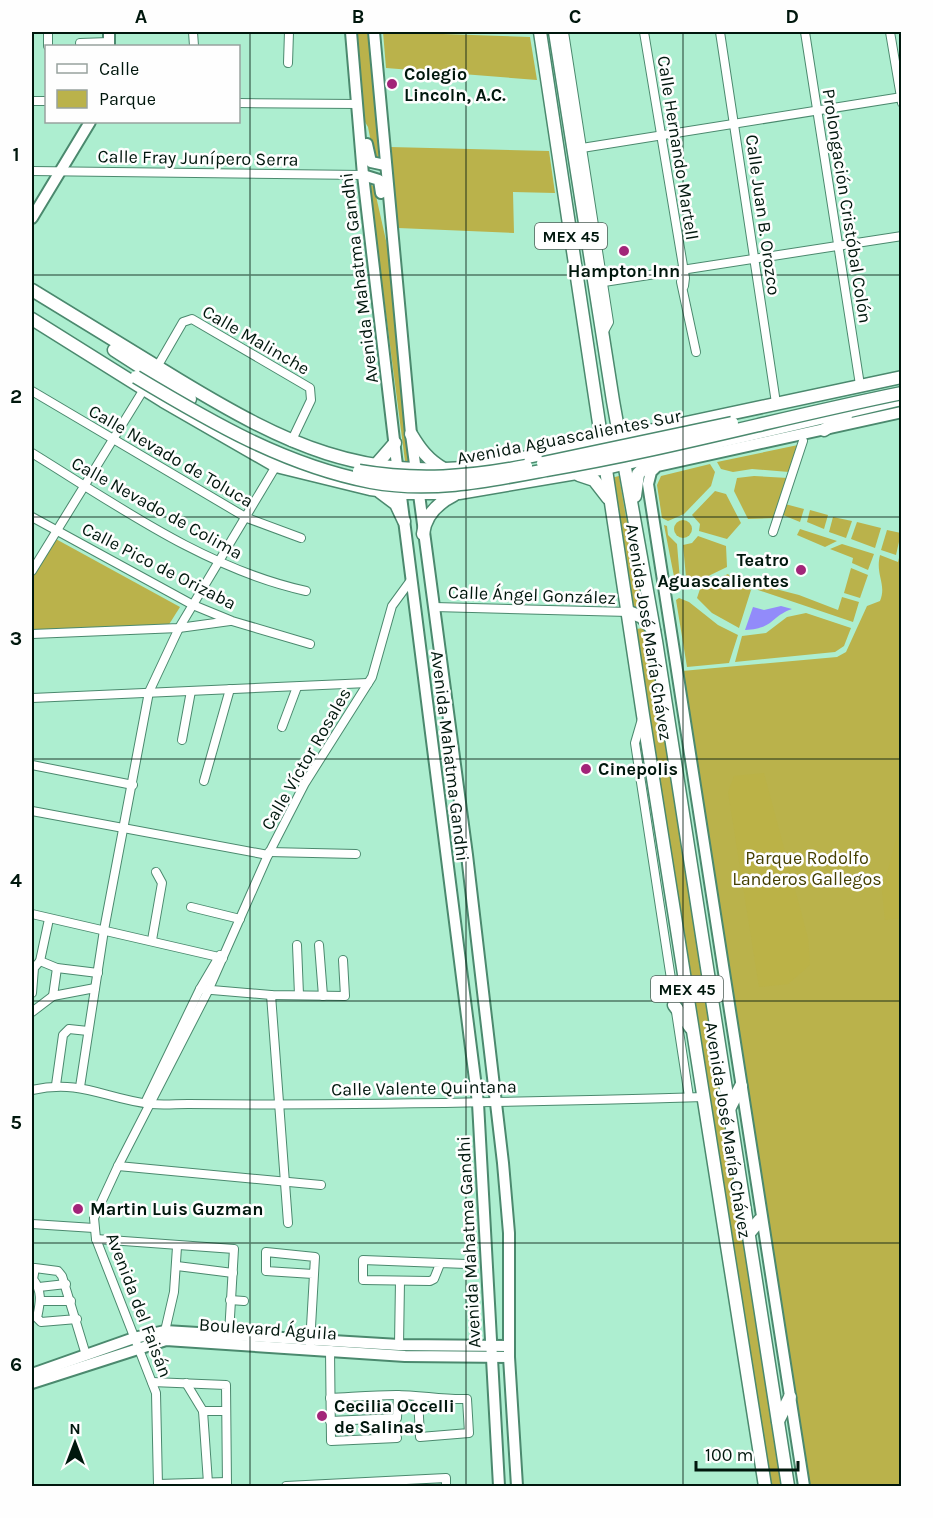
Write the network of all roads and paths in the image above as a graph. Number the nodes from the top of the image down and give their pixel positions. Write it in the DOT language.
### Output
graph roads {
  1 [pos="289,32"];
  2 [pos="351,32"];
  3 [pos="374,32"];
  4 [pos="540,32"];
  5 [pos="555,32"];
  6 [pos="564,32"];
  7 [pos="644,32"];
  8 [pos="720,32"];
  9 [pos="805,32"];
  10 [pos="890,32"];
  11 [pos="109,40"];
  12 [pos="80,43"];
  13 [pos="288,63"];
  14 [pos="901,99"];
  15 [pos="240,103"];
  16 [pos="357,104"];
  17 [pos="817,111"];
  18 [pos="358,117"];
  19 [pos="89,123"];
  20 [pos="734,124"];
  21 [pos="660,135"];
  22 [pos="582,148"];
  23 [pos="386,165"];
  24 [pos="32,171"];
  25 [pos="58,171"];
  26 [pos="363,175"];
  27 [pos="32,218"];
  28 [pos="391,231"];
  29 [pos="902,236"];
  30 [pos="838,246"];
  31 [pos="754,259"];
  32 [pos="682,273"];
  33 [pos="604,282"];
  34 [pos="32,290"];
  35 [pos="32,299"];
  36 [pos="32,310"];
  37 [pos="32,319"];
  38 [pos="603,333"];
  39 [pos="696,352"];
  40 [pos="157,367"];
  41 [pos="902,377"];
  42 [pos="902,384"];
  43 [pos="860,385"];
  44 [pos="144,389"];
  45 [pos="32,392"];
  46 [pos="902,393"];
  47 [pos="902,399"];
  48 [pos="776,403"];
  49 [pos="854,411"];
  50 [pos="902,412"];
  51 [pos="616,414"];
  52 [pos="713,416"];
  53 [pos="598,419"];
  54 [pos="784,427"];
  55 [pos="824,430"];
  56 [pos="643,432"];
  57 [pos="411,434"];
  58 [pos="619,437"];
  59 [pos="803,438"];
  60 [pos="112,440"];
  61 [pos="602,440"];
  62 [pos="291,442"];
  63 [pos="395,443"];
  64 [pos="580,445"];
  65 [pos="705,446"];
  66 [pos="32,453"];
  67 [pos="661,461"];
  68 [pos="625,464"];
  69 [pos="276,466"];
  70 [pos="386,467"];
  71 [pos="473,467"];
  72 [pos="606,468"];
  73 [pos="416,470"];
  74 [pos="445,470"];
  75 [pos="572,474"];
  76 [pos="85,486"];
  77 [pos="376,490"];
  78 [pos="475,490"];
  79 [pos="400,493"];
  80 [pos="459,493"];
  81 [pos="418,494"];
  82 [pos="612,503"];
  83 [pos="634,506"];
  84 [pos="32,517"];
  85 [pos="247,518"];
  86 [pos="404,520"];
  87 [pos="56,530"];
  88 [pos="774,532"];
  89 [pos="423,534"];
  90 [pos="301,538"];
  91 [pos="219,561"];
  92 [pos="32,571"];
  93 [pos="411,580"];
  94 [pos="306,591"];
  95 [pos="193,605"];
  96 [pos="434,607"];
  97 [pos="629,612"];
  98 [pos="232,621"];
  99 [pos="179,628"];
  100 [pos="32,634"];
  101 [pos="656,637"];
  102 [pos="670,638"];
  103 [pos="310,644"];
  104 [pos="676,669"];
  105 [pos="661,673"];
  106 [pos="368,683"];
  107 [pos="297,687"];
  108 [pos="230,690"];
  109 [pos="191,691"];
  110 [pos="149,692"];
  111 [pos="32,701"];
  112 [pos="643,715"];
  113 [pos="282,727"];
  114 [pos="182,740"];
  115 [pos="32,765"];
  116 [pos="204,781"];
  117 [pos="133,785"];
  118 [pos="32,811"];
  119 [pos="124,828"];
  120 [pos="268,854"];
  121 [pos="356,855"];
  122 [pos="156,872"];
  123 [pos="191,907"];
  124 [pos="32,914"];
  125 [pos="49,919"];
  126 [pos="240,919"];
  127 [pos="104,930"];
  128 [pos="152,940"];
  129 [pos="297,945"];
  130 [pos="319,945"];
  131 [pos="221,956"];
  132 [pos="343,960"];
  133 [pos="40,961"];
  134 [pos="57,968"];
  135 [pos="98,973"];
  136 [pos="96,988"];
  137 [pos="204,990"];
  138 [pos="32,993"];
  139 [pos="271,995"];
  140 [pos="53,996"];
  141 [pos="299,996"];
  142 [pos="323,996"];
  143 [pos="674,1005"];
  144 [pos="32,1012"];
  145 [pos="88,1031"];
  146 [pos="695,1039"];
  147 [pos="56,1085"];
  148 [pos="741,1086"];
  149 [pos="80,1087"];
  150 [pos="32,1090"];
  151 [pos="704,1096"];
  152 [pos="689,1097"];
  153 [pos="497,1102"];
  154 [pos="478,1103"];
  155 [pos="147,1105"];
  156 [pos="277,1105"];
  157 [pos="728,1111"];
  158 [pos="118,1166"];
  159 [pos="285,1183"];
  160 [pos="321,1185"];
  161 [pos="760,1220"];
  162 [pos="288,1223"];
  163 [pos="32,1224"];
  164 [pos="94,1228"];
  165 [pos="749,1233"];
  166 [pos="96,1239"];
  167 [pos="177,1247"];
  168 [pos="440,1264"];
  169 [pos="466,1264"];
  170 [pos="177,1266"];
  171 [pos="233,1273"];
  172 [pos="313,1274"];
  173 [pos="400,1281"];
  174 [pos="66,1284"];
  175 [pos="39,1287"];
  176 [pos="231,1300"];
  177 [pos="40,1301"];
  178 [pos="244,1301"];
  179 [pos="71,1302"];
  180 [pos="77,1319"];
  181 [pos="165,1331"];
  182 [pos="229,1334"];
  183 [pos="136,1343"];
  184 [pos="310,1344"];
  185 [pos="399,1345"];
  186 [pos="330,1350"];
  187 [pos="492,1352"];
  188 [pos="509,1352"];
  189 [pos="86,1355"];
  190 [pos="32,1374"];
  191 [pos="152,1382"];
  192 [pos="32,1383"];
  193 [pos="186,1383"];
  194 [pos="398,1395"];
  195 [pos="790,1396"];
  196 [pos="418,1397"];
  197 [pos="330,1398"];
  198 [pos="203,1411"];
  199 [pos="224,1411"];
  200 [pos="330,1421"];
  201 [pos="778,1421"];
  202 [pos="397,1438"];
  203 [pos="208,1483"];
  204 [pos="227,1484"];
  205 [pos="158,1485"];
  206 [pos="285,1486"];
  207 [pos="446,1486"];
  208 [pos="500,1486"];
  209 [pos="517,1486"];
  210 [pos="765,1486"];
  211 [pos="788,1486"];
  212 [pos="804,1486"];
  1 -- 13 [label="street"];
  2 -- 16 [label="main road, Avenida Mahatma Gandhi"];
  3 -- 23 [label="main road, Avenida Mahatma Gandhi"];
  4 -- 53 [label="main road, Avenida José María Chávez / MEX 45"];
  5 -- 38 [label="main road, Avenida José María Chávez / MEX 45"];
  6 -- 22 [label="street, Avenida José María Chávez"];
  7 -- 21 [label="street, Calle Hernando Martell"];
  8 -- 20 [label="street, Calle Juan B. Orozco"];
  9 -- 17 [label="street, Prolongación Cristóbal Colón"];
  10 -- 14 [label="street"];
  11 -- 12 [label="street"];
  14 -- 17 [label="street"];
  15 -- 16 [label="street"];
  16 -- 18 [label="main road, Avenida Mahatma Gandhi"];
  17 -- 20 [label="street"];
  17 -- 30 [label="street, Prolongación Cristóbal Colón"];
  18 -- 23 [label="main road"];
  18 -- 26 [label="main road, Avenida Mahatma Gandhi"];
  19 -- 25 [label="main road"];
  20 -- 21 [label="street"];
  20 -- 31 [label="street, Calle Juan B. Orozco"];
  21 -- 22 [label="street"];
  21 -- 32 [label="street, Calle Hernando Martell"];
  22 -- 33 [label="street, Avenida José María Chávez"];
  23 -- 28 [label="main road, Avenida Mahatma Gandhi"];
  24 -- 25 [label="street, Calle Fray Junípero Serra"];
  25 -- 26 [label="street, Calle Fray Junípero Serra"];
  25 -- 27 [label="main road"];
  26 -- 28 [label="main road"];
  26 -- 63 [label="main road, Avenida Mahatma Gandhi"];
  28 -- 57 [label="main road, Avenida Mahatma Gandhi"];
  29 -- 30 [label="street"];
  30 -- 31 [label="street"];
  30 -- 43 [label="street, Prolongación Cristóbal Colón"];
  31 -- 32 [label="street"];
  31 -- 48 [label="street, Calle Juan B. Orozco"];
  32 -- 33 [label="street"];
  32 -- 39 [label="street, Calle Hernando Martell"];
  33 -- 38 [label="street, Avenida José María Chávez"];
  34 -- 40 [label="main road, Avenida Aguascalientes Sur"];
  35 -- 42 [label="main road, Avenida Aguascalientes Sur, bridge"];
  36 -- 46 [label="main road, Avenida Aguascalientes Sur, bridge"];
  37 -- 44 [label="main road, Avenida Aguascalientes Sur"];
  38 -- 51 [label="main road, Avenida José María Chávez / MEX 45"];
  40 -- 62 [label="main road, Avenida Aguascalientes Sur"];
  40 -- 62 [label="street, Calle Malinche"];
  41 -- 43 [label="main road, Avenida Aguascalientes Sur"];
  43 -- 48 [label="main road, Avenida Aguascalientes Sur"];
  44 -- 60 [label="street"];
  44 -- 69 [label="main road, Avenida Aguascalientes Sur"];
  45 -- 60 [label="street, Calle Nevado de Toluca"];
  47 -- 49 [label="main road, Avenida Aguascalientes Sur"];
  48 -- 52 [label="main road, Avenida Aguascalientes Sur"];
  49 -- 54 [label="main road, Avenida Aguascalientes Sur"];
  49 -- 55 [label="main road"];
  50 -- 55 [label="main road, Avenida Aguascalientes Sur"];
  51 -- 56 [label="main road"];
  51 -- 58 [label="main road, Avenida José María Chávez / MEX 45"];
  52 -- 56 [label="main road, Avenida Aguascalientes Sur"];
  52 -- 65 [label="main road"];
  53 -- 61 [label="main road, Avenida José María Chávez / MEX 45"];
  53 -- 64 [label="main road"];
  54 -- 59 [label="main road"];
  54 -- 65 [label="main road, Avenida Aguascalientes Sur"];
  55 -- 59 [label="main road, Avenida Aguascalientes Sur"];
  56 -- 58 [label="main road, Avenida Aguascalientes Sur"];
  57 -- 73 [label="main road, Avenida Mahatma Gandhi"];
  57 -- 74 [label="main road"];
  58 -- 61 [label="main road, Avenida Aguascalientes Sur"];
  58 -- 68 [label="main road, Avenida José María Chávez / MEX 45"];
  59 -- 67 [label="main road, Avenida Aguascalientes Sur"];
  59 -- 88 [label="street"];
  60 -- 76 [label="street"];
  60 -- 85 [label="street, Calle Nevado de Toluca"];
  61 -- 64 [label="main road, Avenida Aguascalientes Sur"];
  61 -- 72 [label="main road, Avenida José María Chávez / MEX 45"];
  62 -- 70 [label="main road, Avenida Aguascalientes Sur"];
  63 -- 70 [label="main road"];
  63 -- 70 [label="main road, Avenida Mahatma Gandhi"];
  64 -- 71 [label="main road, Avenida Aguascalientes Sur"];
  65 -- 67 [label="main road, Avenida Aguascalientes Sur"];
  66 -- 76 [label="street, Calle Nevado de Colima"];
  67 -- 68 [label="main road, Avenida Aguascalientes Sur"];
  67 -- 83 [label="main road"];
  67 -- 102 [label="main road, Avenida José María Chávez"];
  68 -- 72 [label="main road, Avenida Aguascalientes Sur"];
  68 -- 83 [label="main road, Avenida José María Chávez / MEX 45"];
  69 -- 77 [label="main road, Avenida Aguascalientes Sur"];
  69 -- 85 [label="street"];
  70 -- 73 [label="main road, Avenida Aguascalientes Sur"];
  70 -- 77 [label="main road"];
  70 -- 79 [label="main road, Avenida Mahatma Gandhi"];
  71 -- 74 [label="main road, Avenida Aguascalientes Sur"];
  71 -- 78 [label="main road"];
  72 -- 75 [label="main road, Avenida Aguascalientes Sur"];
  72 -- 82 [label="main road, Avenida José María Chávez / MEX 45"];
  73 -- 74 [label="main road, Avenida Aguascalientes Sur"];
  73 -- 81 [label="main road, Avenida Mahatma Gandhi"];
  75 -- 78 [label="main road, Avenida Aguascalientes Sur"];
  75 -- 82 [label="main road"];
  76 -- 87 [label="street"];
  76 -- 91 [label="street, Calle Nevado de Colima"];
  77 -- 79 [label="main road, Avenida Aguascalientes Sur"];
  77 -- 86 [label="main road"];
  78 -- 80 [label="main road, Avenida Aguascalientes Sur"];
  79 -- 81 [label="main road, Avenida Aguascalientes Sur"];
  79 -- 86 [label="main road, Avenida Mahatma Gandhi"];
  80 -- 81 [label="main road, Avenida Aguascalientes Sur"];
  80 -- 89 [label="main road"];
  81 -- 89 [label="main road, Avenida Mahatma Gandhi"];
  82 -- 97 [label="main road, Avenida José María Chávez / MEX 45"];
  83 -- 101 [label="main road, Avenida José María Chávez / MEX 45"];
  84 -- 87 [label="street, Calle Pico de Orizaba"];
  85 -- 90 [label="street, Calle Nevado de Toluca"];
  85 -- 91 [label="street"];
  86 -- 93 [label="main road, Avenida Mahatma Gandhi"];
  87 -- 92 [label="street"];
  87 -- 95 [label="street, Calle Pico de Orizaba"];
  89 -- 96 [label="main road, Avenida Mahatma Gandhi"];
  91 -- 94 [label="street, Calle Nevado de Colima"];
  91 -- 95 [label="street"];
  93 -- 106 [label="street, Calle Víctor Rosales"];
  93 -- 154 [label="main road, Avenida Mahatma Gandhi"];
  95 -- 98 [label="street, Calle Pico de Orizaba"];
  95 -- 99 [label="street"];
  96 -- 97 [label="street, Calle Ángel González"];
  96 -- 153 [label="main road, Avenida Mahatma Gandhi"];
  97 -- 101 [label="main road"];
  97 -- 112 [label="main road, Avenida José María Chávez / MEX 45"];
  98 -- 99 [label="street"];
  98 -- 103 [label="street, Calle Pico de Orizaba"];
  99 -- 100 [label="street"];
  99 -- 110 [label="street"];
  101 -- 102 [label="main road"];
  101 -- 105 [label="main road, Avenida José María Chávez / MEX 45"];
  102 -- 104 [label="main road, Avenida José María Chávez"];
  104 -- 105 [label="main road"];
  104 -- 148 [label="main road, Avenida José María Chávez"];
  105 -- 157 [label="main road, Avenida José María Chávez / MEX 45"];
  106 -- 107 [label="street"];
  106 -- 120 [label="street, Calle Víctor Rosales"];
  107 -- 108 [label="street"];
  107 -- 113 [label="street"];
  108 -- 109 [label="street"];
  108 -- 116 [label="street"];
  109 -- 110 [label="street"];
  109 -- 114 [label="street"];
  110 -- 111 [label="street"];
  110 -- 117 [label="street"];
  112 -- 143 [label="street"];
  112 -- 146 [label="main road, Avenida José María Chávez / MEX 45"];
  115 -- 117 [label="street"];
  117 -- 119 [label="street"];
  118 -- 119 [label="street"];
  119 -- 120 [label="street"];
  119 -- 127 [label="street"];
  120 -- 121 [label="street"];
  120 -- 126 [label="street, Calle Víctor Rosales"];
  122 -- 128 [label="street"];
  123 -- 126 [label="street"];
  124 -- 125 [label="street"];
  125 -- 127 [label="street"];
  125 -- 133 [label="street"];
  126 -- 131 [label="street, Calle Víctor Rosales"];
  127 -- 128 [label="street"];
  127 -- 135 [label="street"];
  128 -- 131 [label="street"];
  129 -- 141 [label="street"];
  130 -- 142 [label="street"];
  131 -- 137 [label="street, Calle Víctor Rosales"];
  132 -- 142 [label="street"];
  133 -- 134 [label="street"];
  133 -- 138 [label="street"];
  134 -- 135 [label="street"];
  134 -- 140 [label="street"];
  135 -- 136 [label="street"];
  136 -- 140 [label="street"];
  136 -- 145 [label="street"];
  137 -- 139 [label="street"];
  137 -- 155 [label="street, Calle Víctor Rosales"];
  139 -- 141 [label="street"];
  139 -- 156 [label="street"];
  140 -- 144 [label="street"];
  141 -- 142 [label="street"];
  143 -- 146 [label="main road"];
  143 -- 152 [label="street"];
  145 -- 147 [label="street"];
  145 -- 149 [label="street"];
  146 -- 151 [label="main road, Avenida José María Chávez / MEX 45"];
  147 -- 149 [label="street, Calle Valente Quintana"];
  147 -- 150 [label="street, Calle Valente Quintana"];
  148 -- 157 [label="main road"];
  148 -- 161 [label="main road, Avenida José María Chávez"];
  149 -- 155 [label="street, Calle Valente Quintana"];
  151 -- 152 [label="street, Calle Valente Quintana"];
  151 -- 210 [label="main road, Avenida José María Chávez / MEX 45"];
  152 -- 153 [label="street, Calle Valente Quintana"];
  153 -- 154 [label="street, Calle Valente Quintana"];
  153 -- 188 [label="main road, Avenida Mahatma Gandhi"];
  154 -- 156 [label="street, Calle Valente Quintana"];
  154 -- 187 [label="main road, Avenida Mahatma Gandhi"];
  155 -- 156 [label="street, Calle Valente Quintana"];
  155 -- 158 [label="street, Avenida del Faisán"];
  156 -- 159 [label="street"];
  157 -- 165 [label="main road, Avenida José María Chávez / MEX 45"];
  158 -- 159 [label="street"];
  158 -- 164 [label="street, Avenida del Faisán"];
  159 -- 160 [label="street"];
  159 -- 162 [label="street"];
  161 -- 165 [label="main road"];
  161 -- 195 [label="main road, Avenida José María Chávez"];
  163 -- 164 [label="street"];
  164 -- 166 [label="street, Avenida del Faisán"];
  165 -- 201 [label="main road, Avenida José María Chávez / MEX 45"];
  166 -- 167 [label="street"];
  166 -- 183 [label="street, Avenida del Faisán"];
  167 -- 170 [label="street"];
  167 -- 171 [label="street"];
  168 -- 169 [label="street"];
  168 -- 173 [label="street"];
  168 -- 173 [label="street"];
  170 -- 171 [label="street"];
  170 -- 181 [label="street"];
  171 -- 176 [label="street"];
  172 -- 172 [label="street"];
  172 -- 184 [label="street"];
  173 -- 185 [label="street"];
  174 -- 175 [label="street"];
  174 -- 175 [label="street"];
  174 -- 179 [label="street"];
  175 -- 177 [label="street"];
  176 -- 178 [label="street"];
  176 -- 182 [label="street"];
  177 -- 179 [label="street"];
  177 -- 180 [label="street"];
  179 -- 180 [label="street"];
  180 -- 189 [label="street"];
  181 -- 182 [label="main road, Boulevard Águila"];
  181 -- 183 [label="main road, Boulevard Águila"];
  182 -- 184 [label="main road, Boulevard Águila"];
  183 -- 184 [label="main road, Boulevard Águila"];
  183 -- 189 [label="main road, Boulevard Águila"];
  183 -- 191 [label="street, Avenida del Faisán"];
  183 -- 192 [label="main road, Boulevard Águila"];
  184 -- 185 [label="main road, Boulevard Águila"];
  184 -- 186 [label="main road, Boulevard Águila"];
  185 -- 187 [label="main road, Boulevard Águila"];
  186 -- 187 [label="main road, Boulevard Águila"];
  186 -- 197 [label="street"];
  187 -- 188 [label="main road, Boulevard Águila"];
  187 -- 208 [label="main road, Avenida Mahatma Gandhi"];
  188 -- 209 [label="main road, Avenida Mahatma Gandhi"];
  189 -- 190 [label="main road, Boulevard Águila"];
  191 -- 193 [label="street"];
  191 -- 205 [label="street, Avenida del Faisán"];
  193 -- 198 [label="street"];
  193 -- 199 [label="street"];
  194 -- 196 [label="street"];
  194 -- 197 [label="street"];
  194 -- 200 [label="street"];
  195 -- 201 [label="main road"];
  195 -- 212 [label="main road, Avenida José María Chávez"];
  196 -- 196 [label="street"];
  197 -- 200 [label="street"];
  198 -- 199 [label="street"];
  198 -- 203 [label="street"];
  199 -- 204 [label="street"];
  200 -- 202 [label="street"];
  201 -- 211 [label="main road, Avenida José María Chávez / MEX 45"];
  203 -- 204 [label="street"];
  203 -- 205 [label="street"];
  206 -- 207 [label="street"];
}
